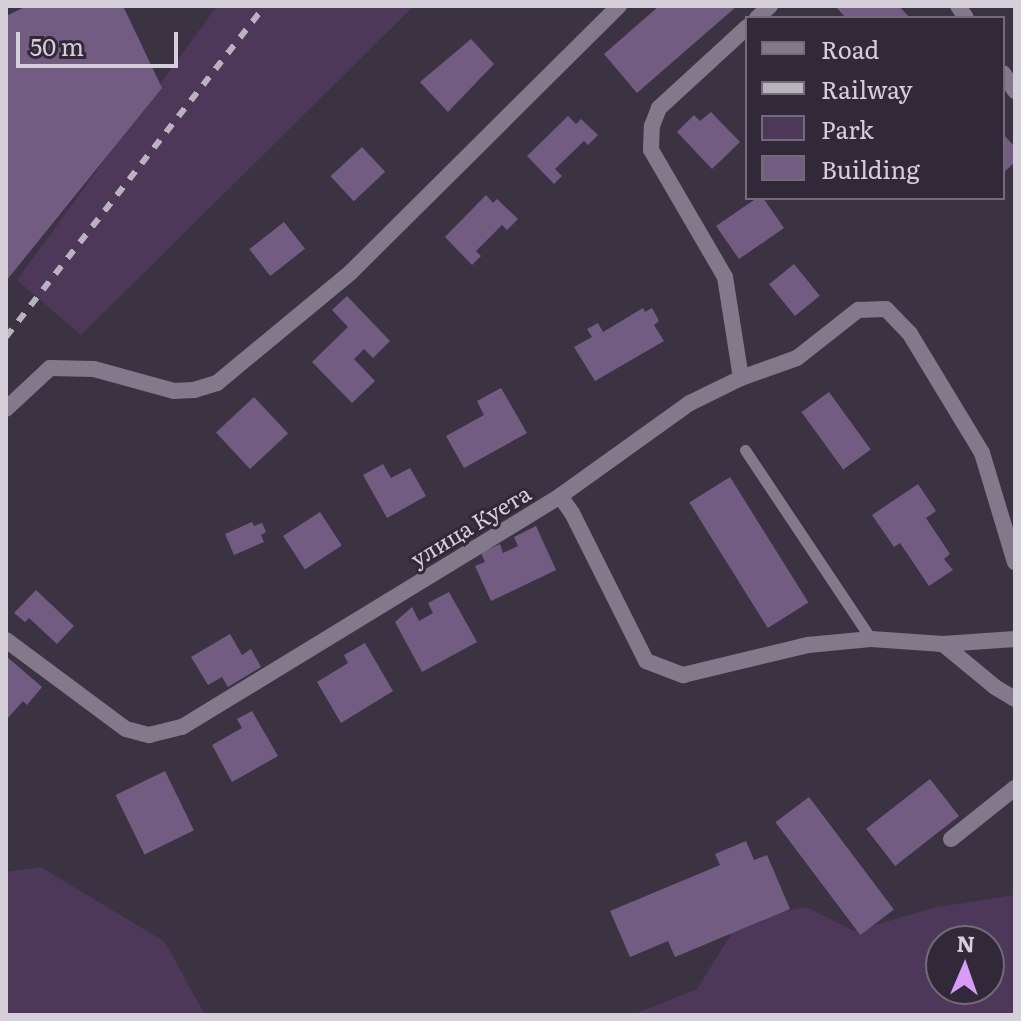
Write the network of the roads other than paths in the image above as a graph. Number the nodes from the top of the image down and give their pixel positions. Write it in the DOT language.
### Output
graph roads {
  1 [pos="619,6"];
  2 [pos="745,29"];
  3 [pos="741,378"];
  4 [pos="6,409"];
  5 [pos="745,450"];
  6 [pos="560,496"];
  7 [pos="1015,562"];
  8 [pos="871,639"];
  9 [pos="1015,639"];
  10 [pos="6,640"];
  11 [pos="943,644"];
  12 [pos="1015,699"];
  13 [pos="1015,788"];
  14 [pos="951,839"];
  1 -- 4 [label="street"];
  2 -- 3 [label="street"];
  3 -- 6 [label="street"];
  3 -- 7 [label="street"];
  5 -- 8 [label="lane"];
  6 -- 8 [label="street, улица Куета"];
  6 -- 10 [label="street, улица Куета"];
  8 -- 11 [label="street, улица Куета"];
  9 -- 11 [label="street, улица Куета"];
  11 -- 12 [label="street"];
  13 -- 14 [label="street"];
}
